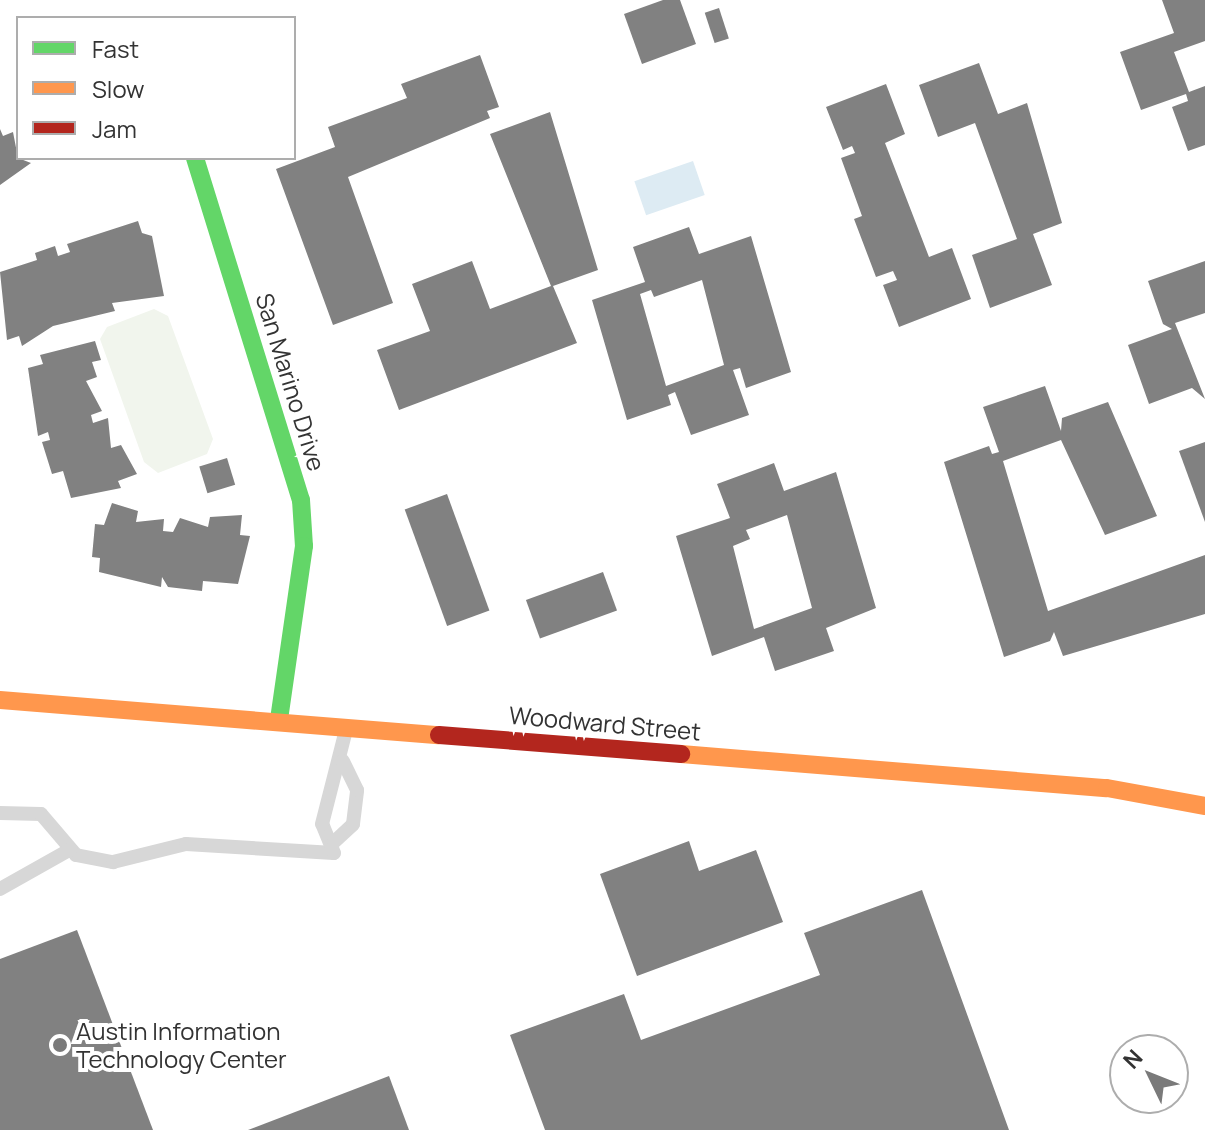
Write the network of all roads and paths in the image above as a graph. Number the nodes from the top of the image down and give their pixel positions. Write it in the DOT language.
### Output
graph roads {
  1 [pos="196,160"];
  2 [pos="0,700"];
  3 [pos="279,720"];
  4 [pos="346,726"];
  5 [pos="343,761"];
  6 [pos="1205,806"];
  7 [pos="0,813"];
  8 [pos="334,842"];
  9 [pos="71,849"];
  10 [pos="0,889"];
  1 -- 3 [label="street, San Marino Drive"];
  2 -- 3 [label="street, Woodward Street"];
  3 -- 4 [label="street, Woodward Street"];
  4 -- 5 [label="lane"];
  4 -- 6 [label="street, Woodward Street"];
  5 -- 8 [label="lane"];
  5 -- 8 [label="lane"];
  7 -- 9 [label="lane"];
  8 -- 9 [label="lane"];
  9 -- 10 [label="lane"];
}
